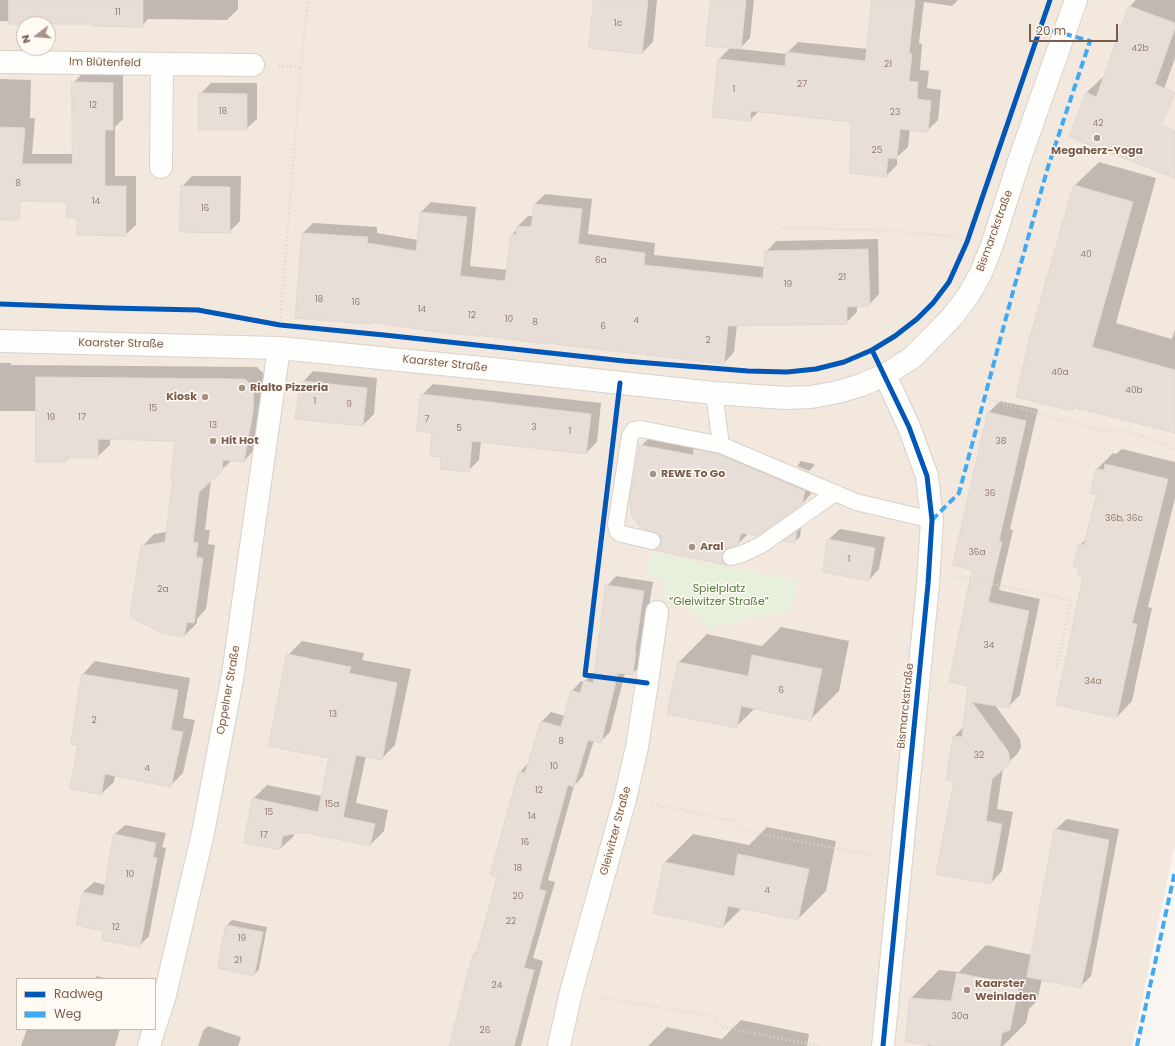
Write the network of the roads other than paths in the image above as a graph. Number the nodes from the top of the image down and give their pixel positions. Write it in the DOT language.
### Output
graph roads {
  1 [pos="1076,0"];
  2 [pos="0,62"];
  3 [pos="162,64"];
  4 [pos="253,65"];
  5 [pos="161,167"];
  6 [pos="0,341"];
  7 [pos="279,348"];
  8 [pos="885,375"];
  9 [pos="714,393"];
  10 [pos="721,445"];
  11 [pos="835,493"];
  12 [pos="932,520"];
  13 [pos="652,541"];
  14 [pos="731,557"];
  15 [pos="658,612"];
  16 [pos="156,1025"];
  17 [pos="154,1030"];
  18 [pos="149,1046"];
  19 [pos="559,1046"];
  20 [pos="883,1046"];
  1 -- 8 [label="street, Bismarckstraße"];
  2 -- 3 [label="street, Im Blütenfeld"];
  3 -- 4 [label="street, Im Blütenfeld"];
  3 -- 5 [label="street"];
  6 -- 7 [label="street, Kaarster Straße"];
  7 -- 9 [label="street, Kaarster Straße"];
  7 -- 16 [label="street, Oppelner Straße"];
  8 -- 9 [label="street, Kaarster Straße"];
  8 -- 12 [label="street, Bismarckstraße"];
  9 -- 10 [label="lane"];
  10 -- 11 [label="lane"];
  10 -- 13 [label="lane"];
  11 -- 12 [label="lane"];
  11 -- 14 [label="lane"];
  12 -- 20 [label="street, Bismarckstraße"];
  15 -- 19 [label="street, Gleiwitzer Straße"];
  17 -- 18 [label="street, Oppelner Straße"];
}
